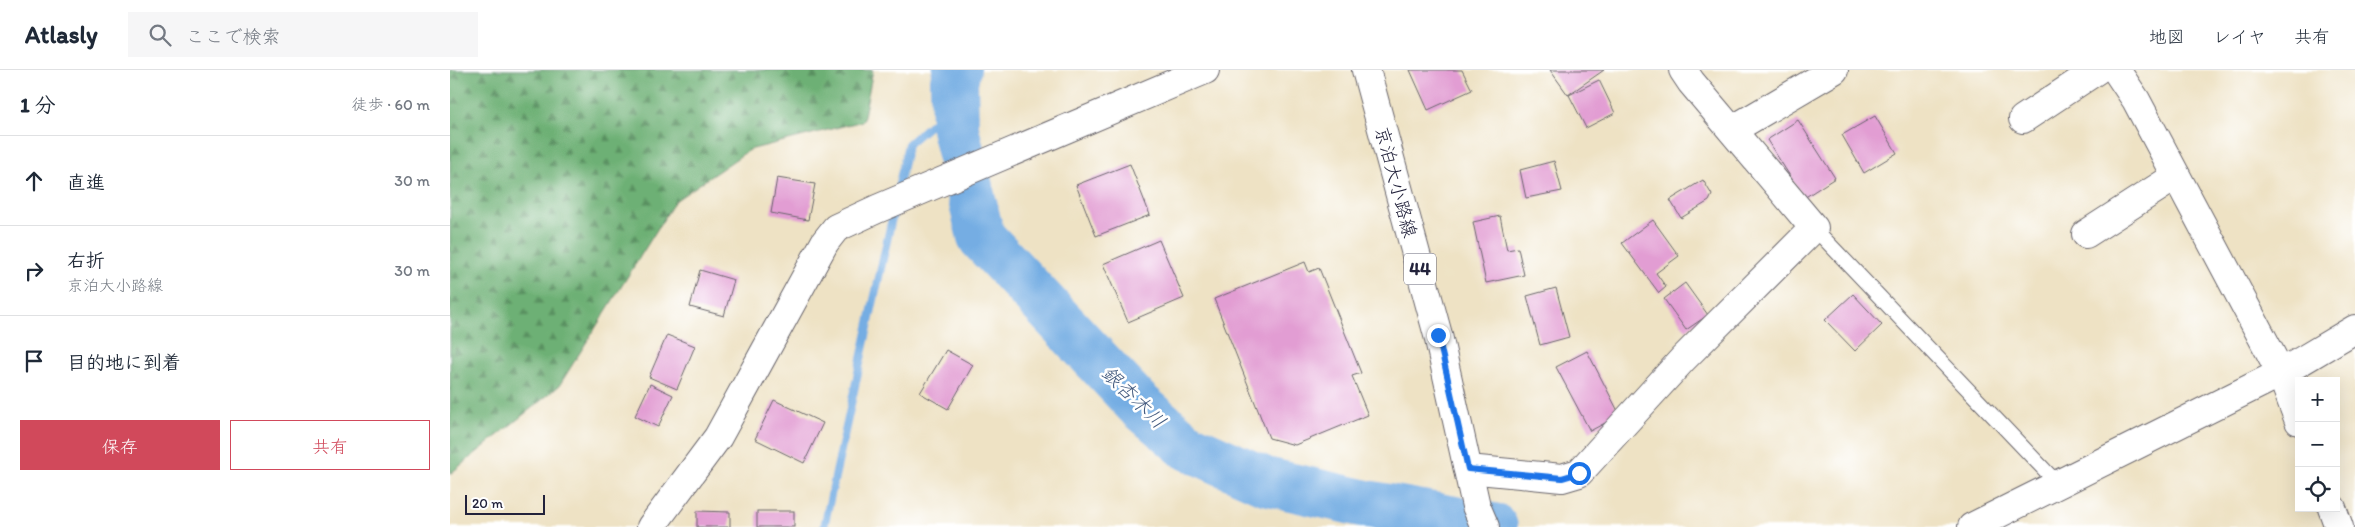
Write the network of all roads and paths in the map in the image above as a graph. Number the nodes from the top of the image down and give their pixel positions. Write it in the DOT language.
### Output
graph roads {
  1 [pos="1205,70"];
  2 [pos="1366,70"];
  3 [pos="1683,70"];
  4 [pos="1834,70"];
  5 [pos="2097,70"];
  6 [pos="2116,70"];
  7 [pos="2023,119"];
  8 [pos="1732,130"];
  9 [pos="2176,176"];
  10 [pos="1814,228"];
  11 [pos="2086,234"];
  12 [pos="2355,329"];
  13 [pos="2281,373"];
  14 [pos="2295,410"];
  15 [pos="1470,480"];
  16 [pos="2058,484"];
  17 [pos="2333,512"];
  18 [pos="651,527"];
  19 [pos="1485,527"];
  20 [pos="1972,527"];
  21 [pos="2339,527"];
  1 -- 18 [label="street"];
  2 -- 15 [label="street, 京泊大小路線 / 44"];
  3 -- 8 [label="street"];
  4 -- 8 [label="street"];
  5 -- 7 [label="street"];
  6 -- 9 [label="street"];
  8 -- 10 [label="street"];
  9 -- 11 [label="street"];
  9 -- 13 [label="street"];
  10 -- 15 [label="street"];
  10 -- 16 [label="lane"];
  12 -- 13 [label="street"];
  13 -- 14 [label="street"];
  13 -- 16 [label="street"];
  15 -- 19 [label="street, 京泊大小路線 / 44"];
  16 -- 20 [label="street"];
  17 -- 21 [label="street"];
}
